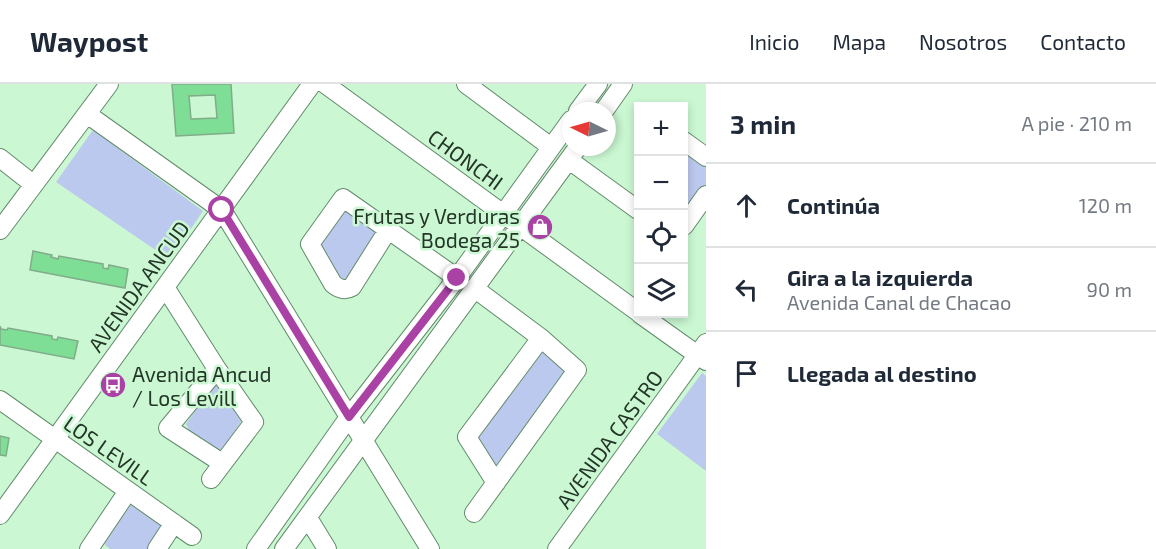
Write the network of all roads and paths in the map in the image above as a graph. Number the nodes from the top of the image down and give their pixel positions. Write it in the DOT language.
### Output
graph roads {
  1 [pos="109,84"];
  2 [pos="312,84"];
  3 [pos="325,84"];
  4 [pos="466,84"];
  5 [pos="598,84"];
  6 [pos="623,84"];
  7 [pos="492,91"];
  8 [pos="585,102"];
  9 [pos="610,102"];
  10 [pos="87,114"];
  11 [pos="562,132"];
  12 [pos="688,144"];
  13 [pos="551,147"];
  14 [pos="571,156"];
  15 [pos="577,156"];
  16 [pos="706,157"];
  17 [pos="0,158"];
  18 [pos="33,184"];
  19 [pos="706,195"];
  20 [pos="634,203"];
  21 [pos="222,210"];
  22 [pos="503,214"];
  23 [pos="688,220"];
  24 [pos="520,225"];
  25 [pos="388,230"];
  26 [pos="0,231"];
  27 [pos="457,278"];
  28 [pos="165,288"];
  29 [pos="474,288"];
  30 [pos="634,309"];
  31 [pos="647,318"];
  32 [pos="541,338"];
  33 [pos="703,353"];
  34 [pos="217,369"];
  35 [pos="0,400"];
  36 [pos="349,417"];
  37 [pos="54,439"];
  38 [pos="363,441"];
  39 [pos="222,463"];
  40 [pos="210,479"];
  41 [pos="495,483"];
  42 [pos="128,491"];
  43 [pos="474,513"];
  44 [pos="0,515"];
  45 [pos="308,518"];
  46 [pos="174,523"];
  47 [pos="192,536"];
  48 [pos="94,547"];
  49 [pos="157,549"];
  50 [pos="256,549"];
  51 [pos="284,549"];
  52 [pos="327,549"];
  53 [pos="430,549"];
  54 [pos="557,549"];
  1 -- 10 [label="street"];
  2 -- 21 [label="street, AVENIDA ANCUD"];
  3 -- 22 [label="street, CHONCHI"];
  4 -- 7 [label="street"];
  5 -- 8 [label="street"];
  6 -- 9 [label="street"];
  7 -- 13 [label="street"];
  10 -- 18 [label="street"];
  10 -- 21 [label="street"];
  11 -- 13 [label="street"];
  12 -- 16 [label="street"];
  13 -- 22 [label="street"];
  14 -- 24 [label="street"];
  15 -- 20 [label="street"];
  17 -- 18 [label="street"];
  18 -- 26 [label="street"];
  19 -- 23 [label="street"];
  21 -- 28 [label="street, AVENIDA ANCUD"];
  21 -- 36 [label="street"];
  22 -- 24 [label="street, CHONCHI"];
  22 -- 27 [label="street"];
  24 -- 29 [label="street"];
  24 -- 30 [label="street, CHONCHI"];
  25 -- 25 [label="street"];
  25 -- 27 [label="street"];
  27 -- 36 [label="street"];
  28 -- 34 [label="street"];
  28 -- 37 [label="street, AVENIDA ANCUD"];
  29 -- 32 [label="street"];
  29 -- 38 [label="street"];
  31 -- 33 [label="street, CHONCHI"];
  32 -- 41 [label="street"];
  32 -- 41 [label="street"];
  33 -- 54 [label="street, AVENIDA CASTRO"];
  34 -- 39 [label="street"];
  34 -- 39 [label="street"];
  35 -- 37 [label="street, LOS LEVILL"];
  36 -- 38 [label="street"];
  36 -- 50 [label="street"];
  37 -- 42 [label="street, LOS LEVILL"];
  37 -- 44 [label="street, AVENIDA ANCUD"];
  38 -- 45 [label="street"];
  38 -- 53 [label="street"];
  39 -- 40 [label="street"];
  41 -- 43 [label="street"];
  42 -- 46 [label="street, LOS LEVILL"];
  42 -- 48 [label="street"];
  45 -- 51 [label="street"];
  45 -- 52 [label="street"];
  46 -- 47 [label="street, LOS LEVILL"];
  46 -- 49 [label="street"];
}
